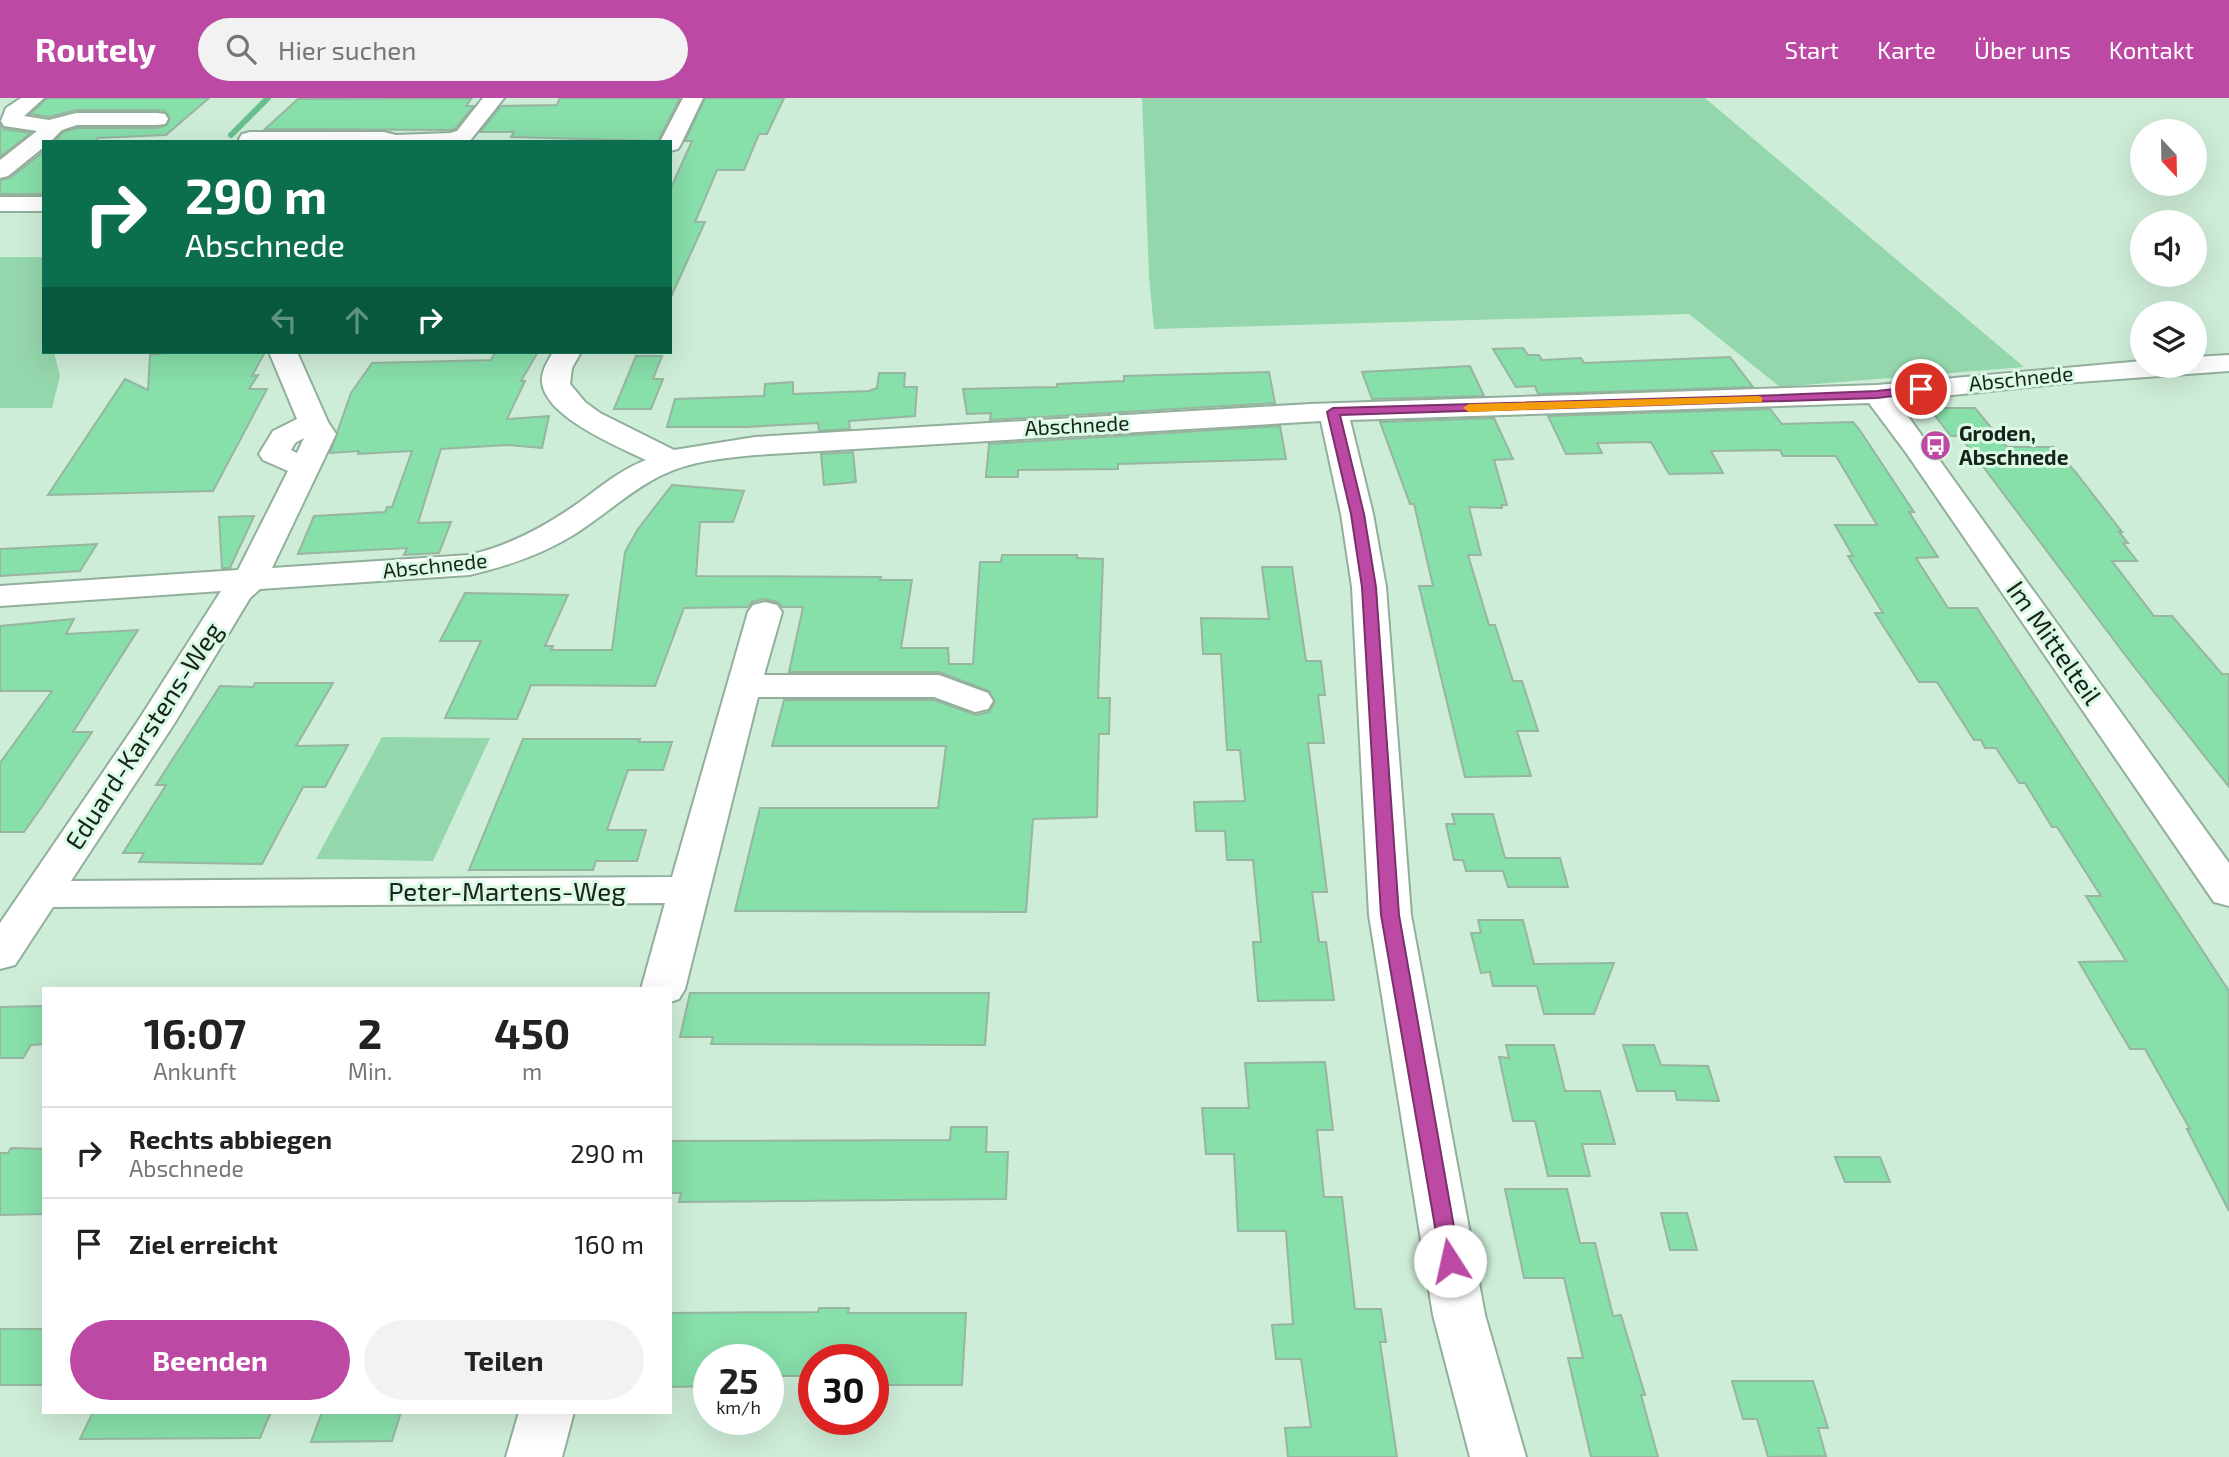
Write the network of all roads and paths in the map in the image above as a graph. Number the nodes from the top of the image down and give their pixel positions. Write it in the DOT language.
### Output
graph roads {
  1 [pos="494,98"];
  2 [pos="693,98"];
  3 [pos="17,106"];
  4 [pos="157,119"];
  5 [pos="49,127"];
  6 [pos="250,139"];
  7 [pos="388,140"];
  8 [pos="452,140"];
  9 [pos="672,140"];
  10 [pos="5,163"];
  11 [pos="0,204"];
  12 [pos="42,204"];
  13 [pos="284,354"];
  14 [pos="566,354"];
  15 [pos="2229,363"];
  16 [pos="2207,364"];
  17 [pos="2130,370"];
  18 [pos="1877,394"];
  19 [pos="1333,412"];
  20 [pos="672,461"];
  21 [pos="250,580"];
  22 [pos="0,596"];
  23 [pos="765,612"];
  24 [pos="743,686"];
  25 [pos="975,701"];
  26 [pos="691,891"];
  27 [pos="323,893"];
  28 [pos="2229,893"];
  29 [pos="41,894"];
  30 [pos="0,955"];
  31 [pos="664,987"];
  32 [pos="546,1414"];
  33 [pos="534,1457"];
  34 [pos="1498,1457"];
  1 -- 8 [label="street"];
  2 -- 9 [label="street"];
  3 -- 5 [label="street"];
  4 -- 5 [label="street"];
  5 -- 10 [label="street"];
  6 -- 7 [label="street"];
  11 -- 12 [label="street"];
  13 -- 21 [label="street, Eduard-Karstens-Weg"];
  14 -- 20 [label="street"];
  15 -- 16 [label="street"];
  17 -- 18 [label="street, Abschnede"];
  18 -- 19 [label="street, Abschnede"];
  18 -- 28 [label="street, Im Mittelteil"];
  19 -- 20 [label="street, Abschnede"];
  19 -- 34 [label="street"];
  20 -- 21 [label="street, Abschnede"];
  21 -- 22 [label="street, Abschnede"];
  21 -- 29 [label="street, Eduard-Karstens-Weg"];
  23 -- 24 [label="street"];
  24 -- 25 [label="street"];
  24 -- 26 [label="street"];
  26 -- 27 [label="street, Peter-Martens-Weg"];
  26 -- 31 [label="street"];
  27 -- 29 [label="street, Eduard-Karstens-Weg"];
  29 -- 30 [label="street, Eduard-Karstens-Weg"];
  32 -- 33 [label="street"];
}
